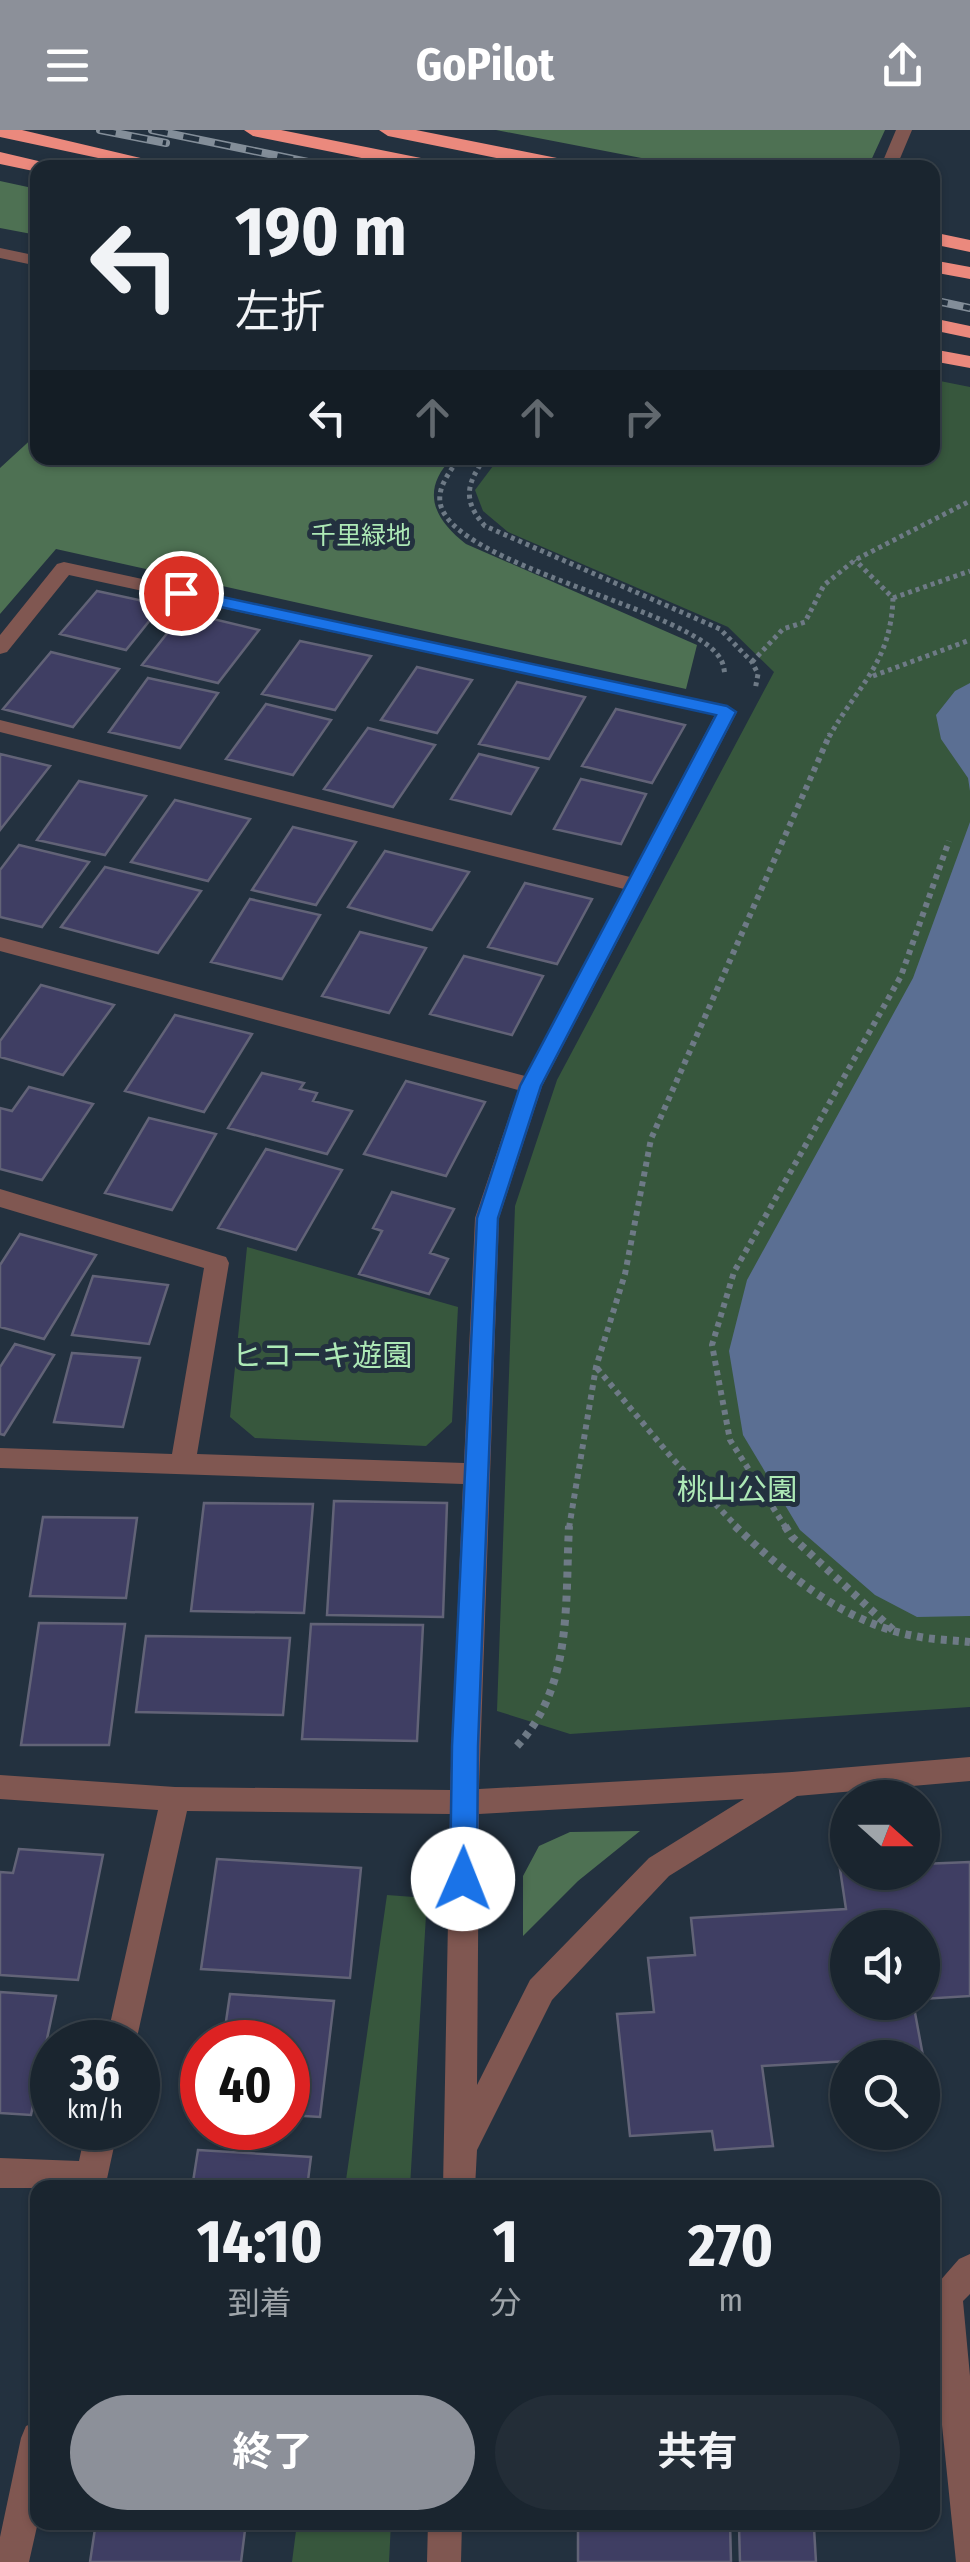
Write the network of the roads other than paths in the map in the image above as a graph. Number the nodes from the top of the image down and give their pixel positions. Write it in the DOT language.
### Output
graph roads {
  1 [pos="253,130"];
  2 [pos="388,130"];
  3 [pos="904,130"];
  4 [pos="0,131"];
  5 [pos="0,158"];
  6 [pos="136,160"];
  7 [pos="401,160"];
  8 [pos="537,160"];
  9 [pos="891,160"];
  10 [pos="30,165"];
  11 [pos="940,240"];
  12 [pos="970,246"];
  13 [pos="0,253"];
  14 [pos="30,259"];
  15 [pos="940,267"];
  16 [pos="970,273"];
  17 [pos="940,326"];
  18 [pos="970,332"];
  19 [pos="940,356"];
  20 [pos="970,362"];
  21 [pos="0,648"];
  22 [pos="0,726"];
  23 [pos="636,884"];
  24 [pos="0,944"];
  25 [pos="530,1086"];
  26 [pos="0,1198"];
  27 [pos="0,1458"];
  28 [pos="183,1462"];
  29 [pos="475,1474"];
  30 [pos="970,1769"];
  31 [pos="792,1784"];
  32 [pos="0,1787"];
  33 [pos="175,1799"];
  34 [pos="464,1802"];
  35 [pos="126,2020"];
  36 [pos="461,2149"];
  37 [pos="97,2150"];
  38 [pos="0,2173"];
  39 [pos="70,2180"];
  40 [pos="90,2180"];
  41 [pos="459,2180"];
  42 [pos="970,2270"];
  43 [pos="30,2476"];
  44 [pos="445,2530"];
  45 [pos="970,2553"];
  46 [pos="12,2562"];
  47 [pos="444,2562"];
  1 -- 7 [label="highway"];
  2 -- 8 [label="highway"];
  3 -- 9 [label="street"];
  4 -- 6 [label="highway"];
  5 -- 10 [label="highway"];
  11 -- 12 [label="highway"];
  13 -- 14 [label="street"];
  15 -- 16 [label="highway"];
  17 -- 18 [label="highway"];
  19 -- 20 [label="highway"];
  21 -- 23 [label="street"];
  22 -- 23 [label="street"];
  23 -- 25 [label="street"];
  24 -- 25 [label="street"];
  25 -- 29 [label="street"];
  26 -- 28 [label="street"];
  27 -- 28 [label="street"];
  28 -- 29 [label="street"];
  29 -- 34 [label="street"];
  30 -- 31 [label="street"];
  31 -- 34 [label="street"];
  31 -- 36 [label="street"];
  32 -- 33 [label="street"];
  33 -- 34 [label="street"];
  33 -- 35 [label="street"];
  34 -- 36 [label="street"];
  36 -- 41 [label="street"];
  37 -- 40 [label="street"];
  38 -- 39 [label="street"];
  42 -- 45 [label="street"];
  43 -- 46 [label="street"];
  44 -- 47 [label="street"];
}
